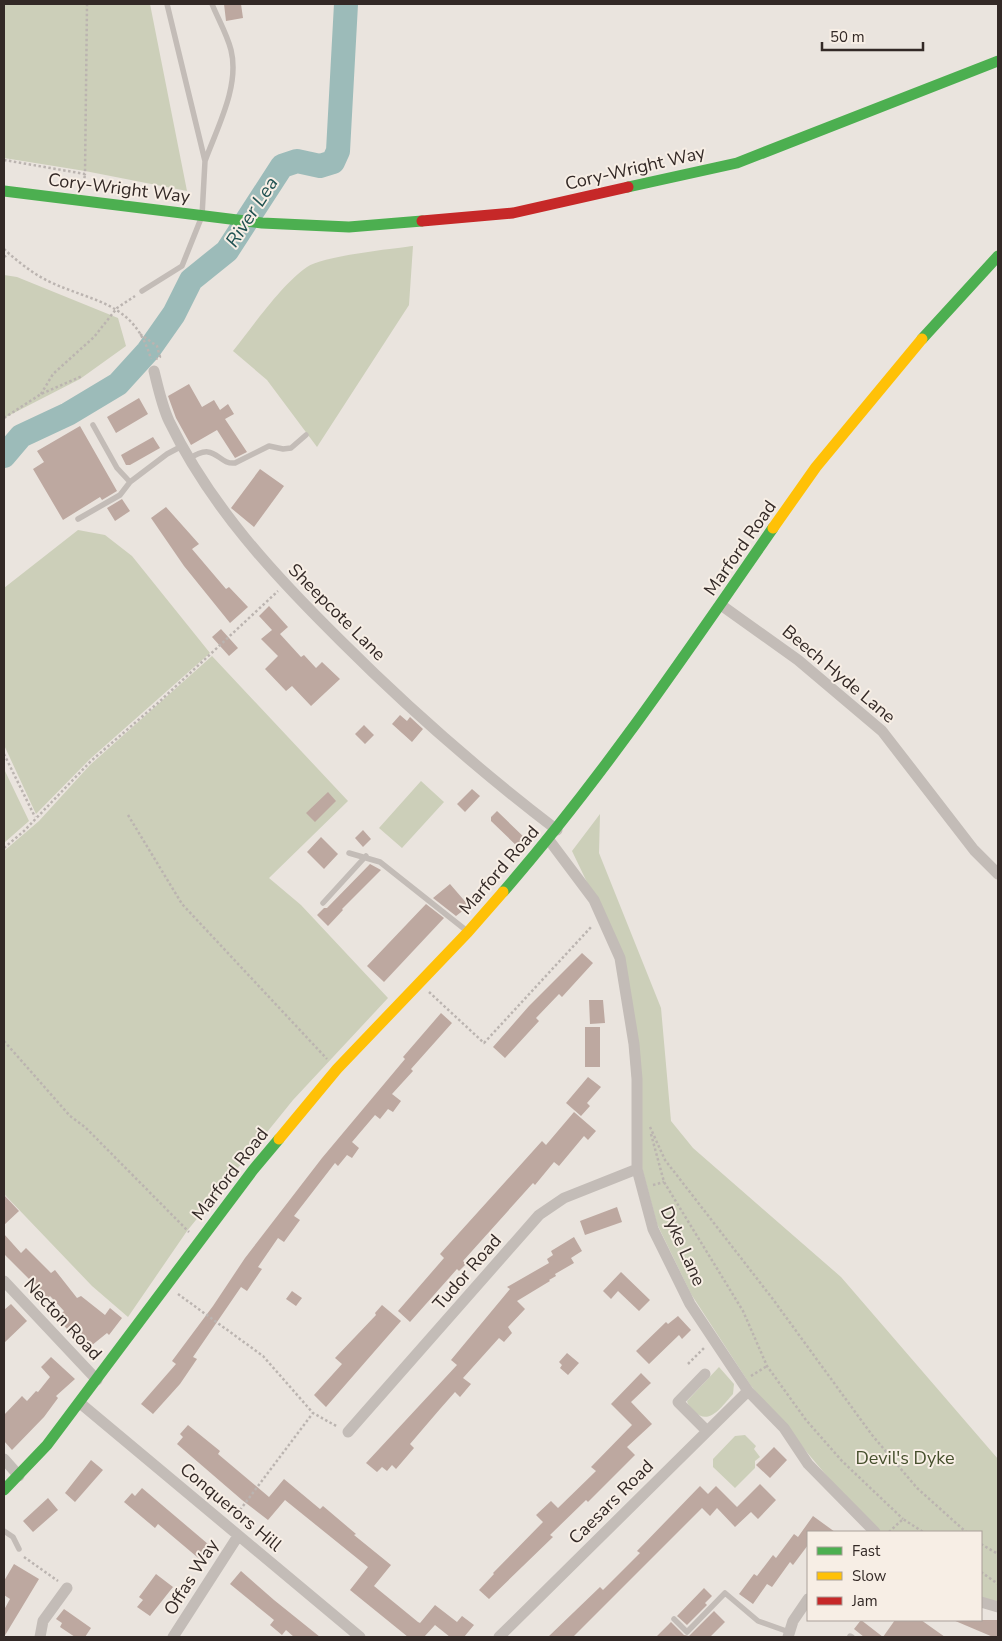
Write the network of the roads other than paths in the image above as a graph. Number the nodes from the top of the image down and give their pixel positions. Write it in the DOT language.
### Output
graph roads {
  1 [pos="167,4"];
  2 [pos="212,4"];
  3 [pos="998,61"];
  4 [pos="205,161"];
  5 [pos="4,191"];
  6 [pos="202,216"];
  7 [pos="998,256"];
  8 [pos="142,291"];
  9 [pos="154,371"];
  10 [pos="93,425"];
  11 [pos="306,435"];
  12 [pos="182,446"];
  13 [pos="189,459"];
  14 [pos="130,482"];
  15 [pos="78,519"];
  16 [pos="721,605"];
  17 [pos="557,830"];
  18 [pos="549,840"];
  19 [pos="350,853"];
  20 [pos="366,856"];
  21 [pos="998,874"];
  22 [pos="323,903"];
  23 [pos="468,932"];
  24 [pos="637,1170"];
  25 [pos="4,1281"];
  26 [pos="705,1374"];
  27 [pos="97,1380"];
  28 [pos="745,1387"];
  29 [pos="80,1403"];
  30 [pos="708,1430"];
  31 [pos="348,1432"];
  32 [pos="4,1459"];
  33 [pos="19,1476"];
  34 [pos="4,1490"];
  35 [pos="869,1530"];
  36 [pos="4,1531"];
  37 [pos="238,1536"];
  38 [pos="20,1549"];
  39 [pos="67,1588"];
  40 [pos="807,1601"];
  41 [pos="982,1602"];
  42 [pos="998,1607"];
  43 [pos="674,1619"];
  44 [pos="788,1635"];
  45 [pos="40,1637"];
  46 [pos="173,1637"];
  47 [pos="360,1637"];
  48 [pos="499,1637"];
  1 -- 4 [label="lane"];
  2 -- 4 [label="lane"];
  3 -- 6 [label="street, Cory-Wright Way"];
  4 -- 6 [label="lane"];
  5 -- 6 [label="street, Cory-Wright Way"];
  6 -- 8 [label="lane"];
  7 -- 16 [label="street, Marford Road"];
  9 -- 12 [label="street, Sheepcote Lane"];
  10 -- 14 [label="lane"];
  11 -- 13 [label="lane"];
  12 -- 13 [label="street, Sheepcote Lane"];
  12 -- 14 [label="lane"];
  13 -- 17 [label="street, Sheepcote Lane"];
  14 -- 15 [label="lane"];
  16 -- 17 [label="street, Marford Road"];
  16 -- 21 [label="street, Beech Hyde Lane"];
  17 -- 18 [label="street, Marford Road"];
  18 -- 23 [label="street, Marford Road"];
  18 -- 24 [label="street, Dyke Lane"];
  19 -- 20 [label="lane"];
  20 -- 22 [label="lane"];
  20 -- 23 [label="lane"];
  23 -- 27 [label="street, Marford Road"];
  24 -- 28 [label="street, Dyke Lane"];
  24 -- 31 [label="street, Tudor Road"];
  25 -- 27 [label="street, Necton Road"];
  26 -- 30 [label="street"];
  27 -- 29 [label="street, Marford Road"];
  28 -- 30 [label="street, Caesars Road"];
  28 -- 35 [label="street, Dyke Lane"];
  29 -- 33 [label="street, Marford Road"];
  29 -- 37 [label="street, Conquerors Hill"];
  30 -- 48 [label="street, Caesars Road"];
  32 -- 33 [label="street"];
  33 -- 34 [label="street, Marford Road"];
  36 -- 38 [label="lane"];
  37 -- 46 [label="street, Offas Way"];
  37 -- 47 [label="street, Conquerors Hill"];
  39 -- 45 [label="street"];
  40 -- 44 [label="street"];
  41 -- 42 [label="street"];
  43 -- 44 [label="lane"];
}
